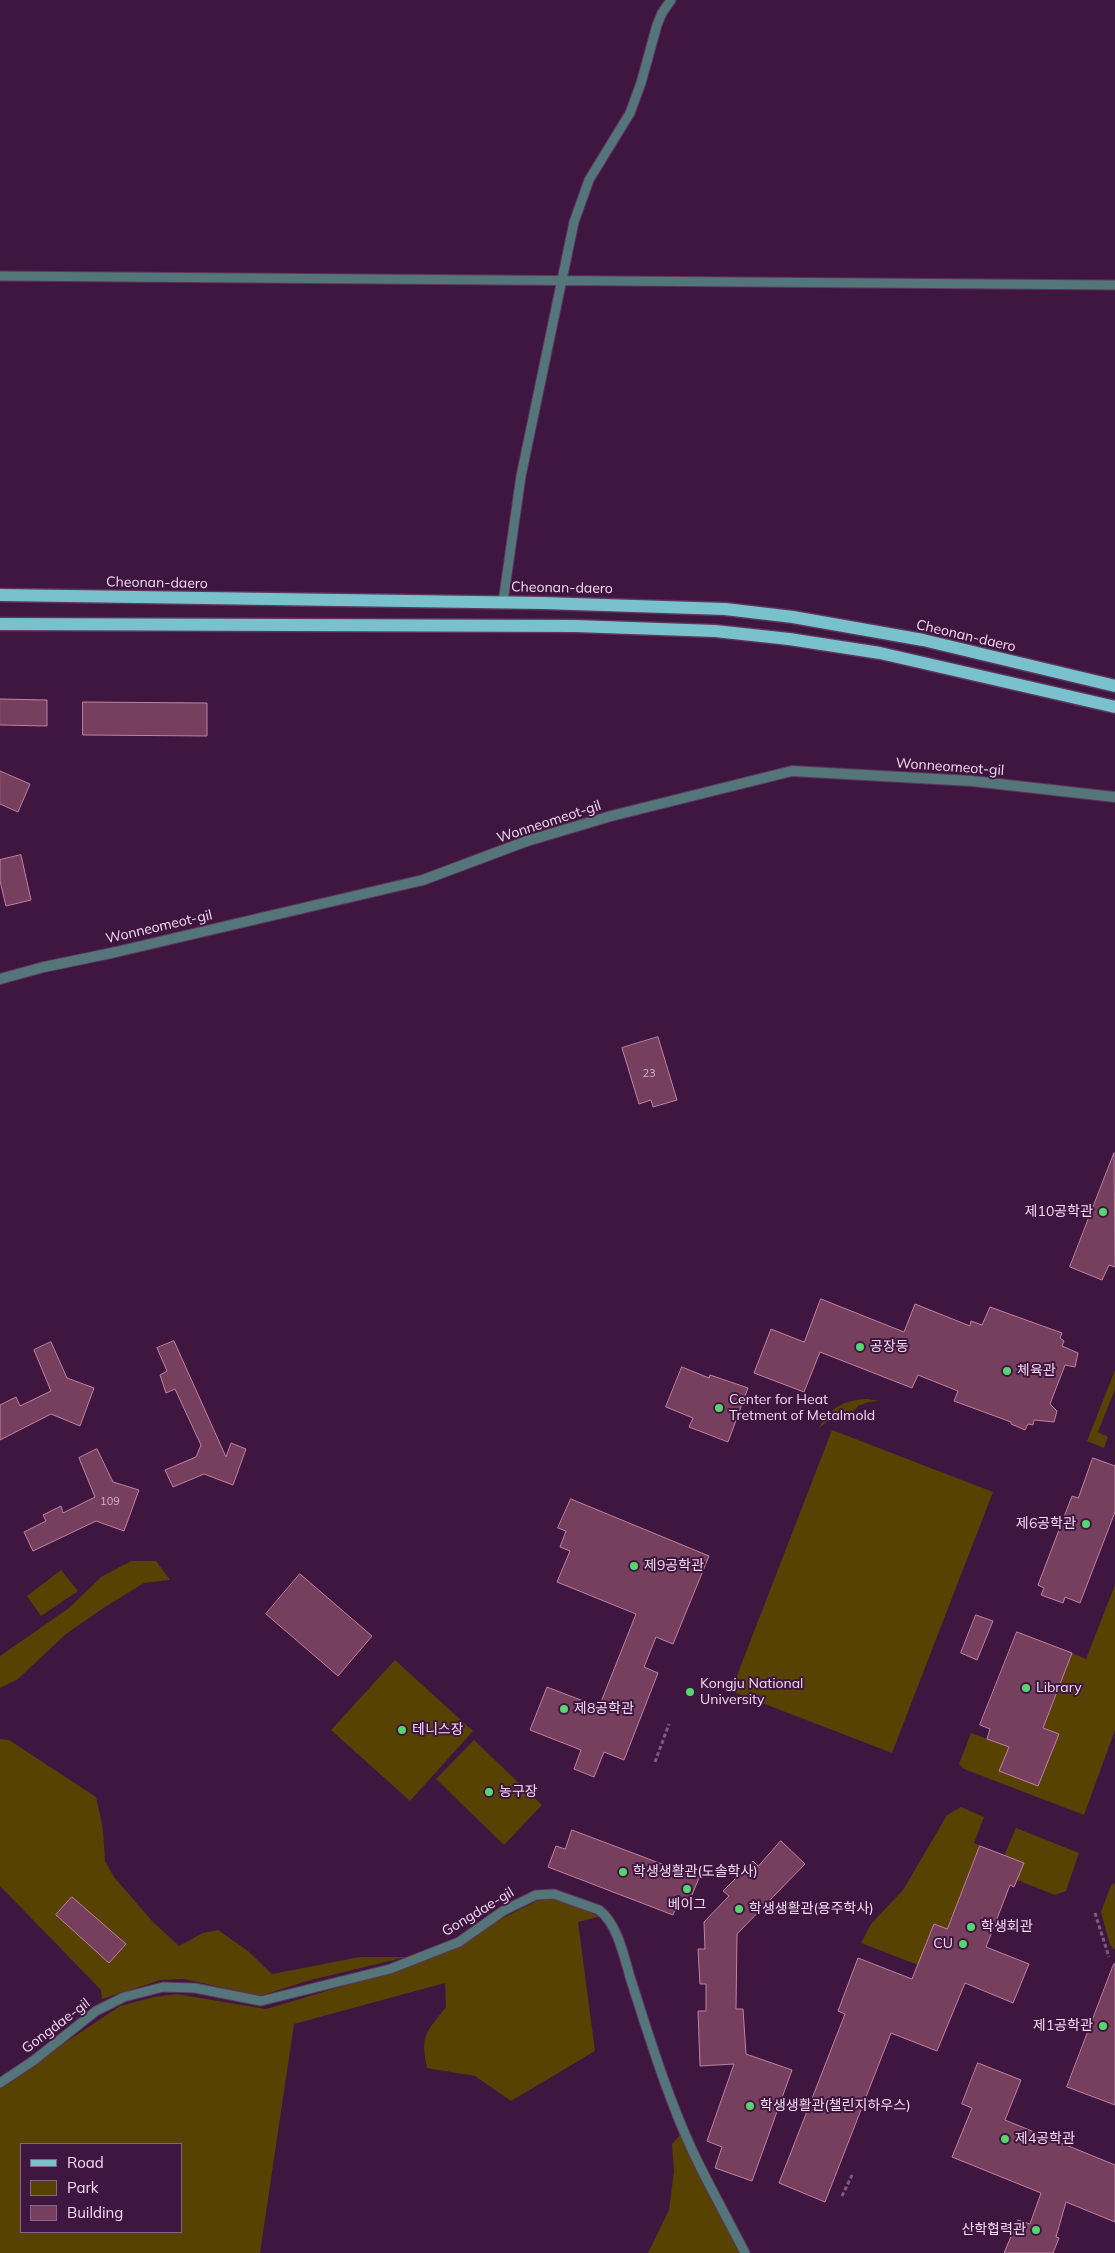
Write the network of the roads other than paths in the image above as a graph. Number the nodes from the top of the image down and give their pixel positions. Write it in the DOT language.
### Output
graph roads {
  1 [pos="671,0"];
  2 [pos="0,276"];
  3 [pos="563,281"];
  4 [pos="1115,285"];
  5 [pos="0,595"];
  6 [pos="503,602"];
  7 [pos="0,624"];
  8 [pos="1115,686"];
  9 [pos="1115,707"];
  10 [pos="1115,797"];
  11 [pos="0,980"];
  12 [pos="0,2083"];
  13 [pos="745,2253"];
  1 -- 3 [label="lane"];
  2 -- 3 [label="lane"];
  3 -- 4 [label="lane"];
  3 -- 6 [label="lane"];
  5 -- 6 [label="main road, Cheonan-daero"];
  6 -- 8 [label="main road, Cheonan-daero"];
  7 -- 9 [label="main road"];
  10 -- 11 [label="street, Wonneomeot-gil"];
  12 -- 13 [label="lane, Gongdae-gil"];
}
